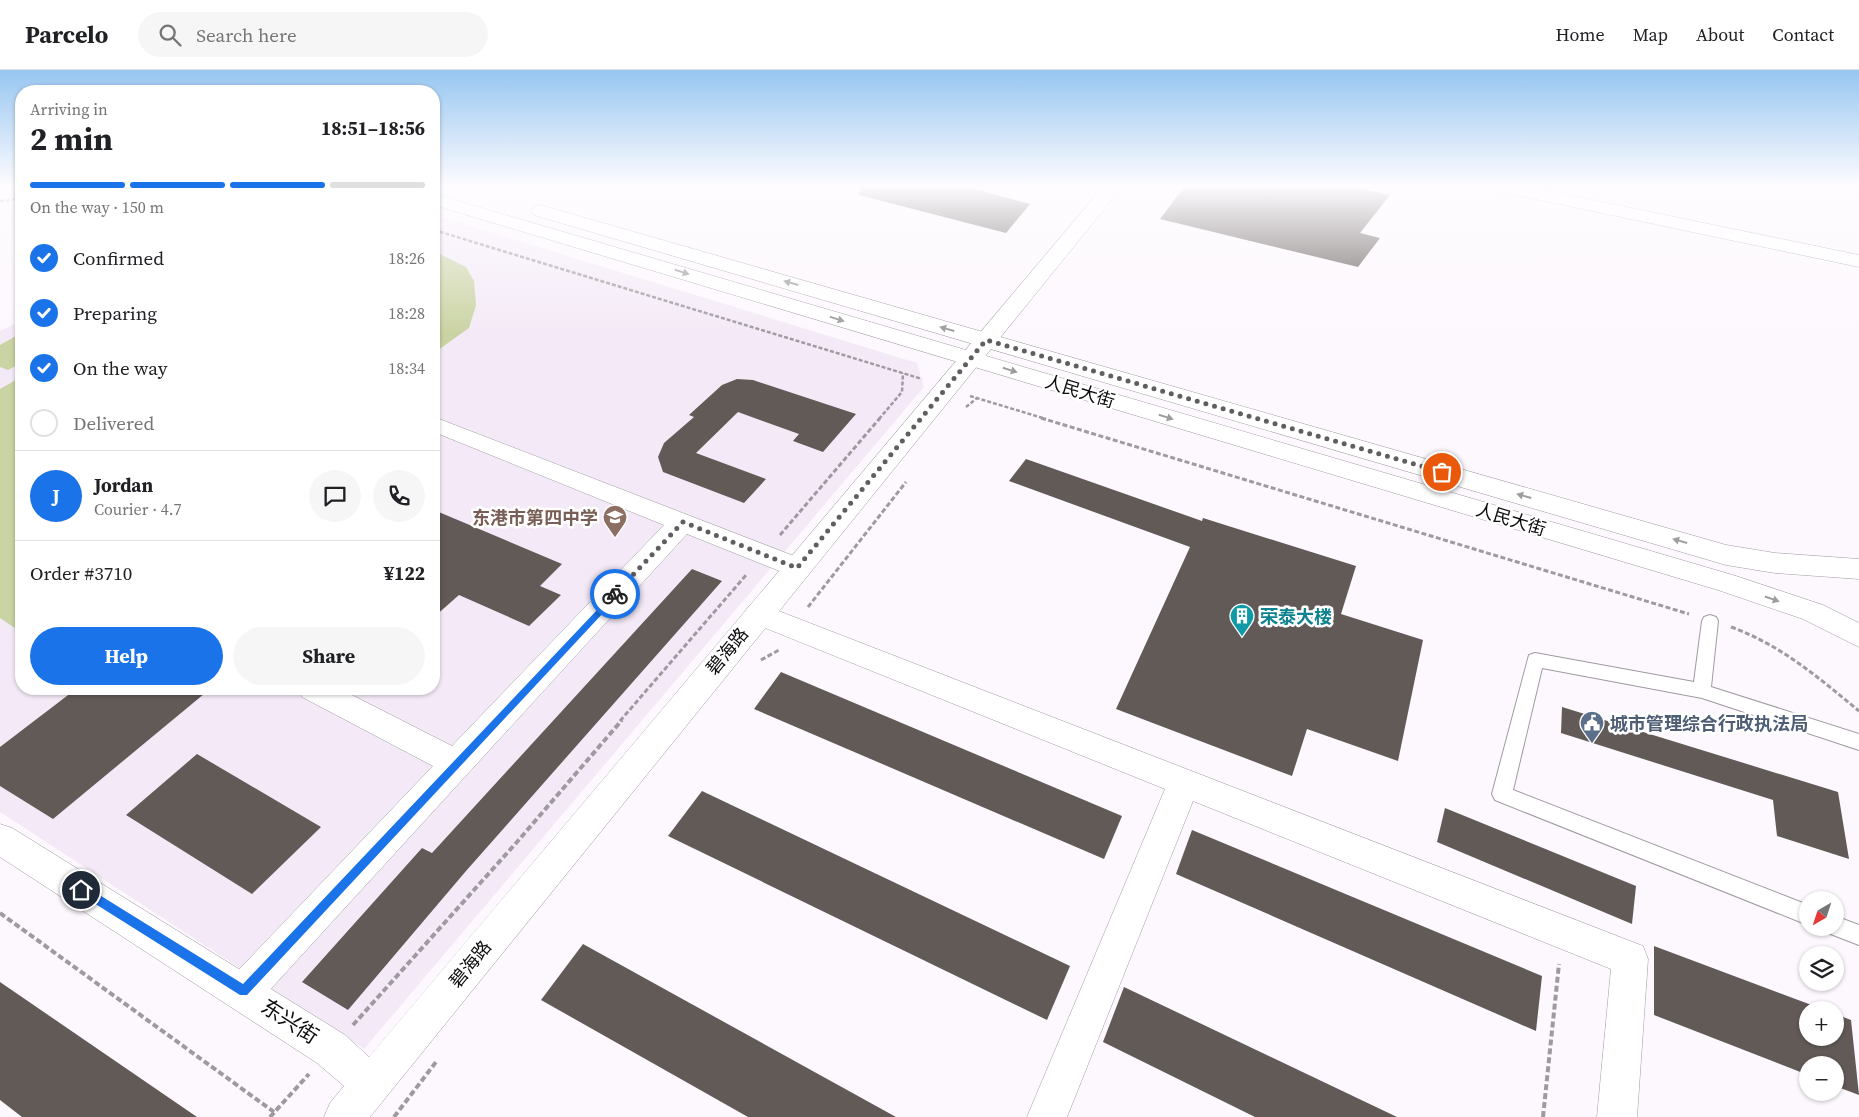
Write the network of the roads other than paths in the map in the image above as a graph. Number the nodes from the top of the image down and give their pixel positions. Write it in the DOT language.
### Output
graph roads {
  1 [pos="570,236"];
  2 [pos="616,236"];
  3 [pos="1072,236"];
  4 [pos="1738,236"];
  5 [pos="1859,261"];
  6 [pos="978,349"];
  7 [pos="440,426"];
  8 [pos="683,522"];
  9 [pos="797,568"];
  10 [pos="1859,569"];
  11 [pos="758,614"];
  12 [pos="1710,621"];
  13 [pos="1859,636"];
  14 [pos="1702,690"];
  15 [pos="325,695"];
  16 [pos="1859,742"];
  17 [pos="456,763"];
  18 [pos="1184,782"];
  19 [pos="0,839"];
  20 [pos="1799,911"];
  21 [pos="1844,929"];
  22 [pos="1859,935"];
  23 [pos="244,991"];
  24 [pos="370,1084"];
  25 [pos="344,1117"];
  26 [pos="1047,1117"];
  27 [pos="1617,1117"];
  1 -- 6 [label="street, 人民大街, one-way"];
  6 -- 2 [label="street, 人民大街, one-way"];
  3 -- 6 [label="street, 碧海路"];
  4 -- 5 [label="street"];
  6 -- 9 [label="street, 碧海路"];
  10 -- 6 [label="street, 人民大街, one-way"];
  6 -- 13 [label="street, 人民大街, one-way"];
  7 -- 8 [label="street"];
  8 -- 9 [label="street"];
  8 -- 17 [label="street"];
  9 -- 11 [label="street, 碧海路"];
  11 -- 18 [label="street"];
  11 -- 24 [label="street, 碧海路"];
  12 -- 14 [label="lane"];
  14 -- 16 [label="lane"];
  14 -- 20 [label="lane"];
  15 -- 17 [label="street"];
  17 -- 23 [label="street"];
  18 -- 26 [label="street"];
  18 -- 27 [label="street"];
  19 -- 23 [label="street, 东兴街"];
  21 -- 22 [label="lane"];
  23 -- 24 [label="street, 东兴街"];
  24 -- 25 [label="street, 碧海路"];
}
